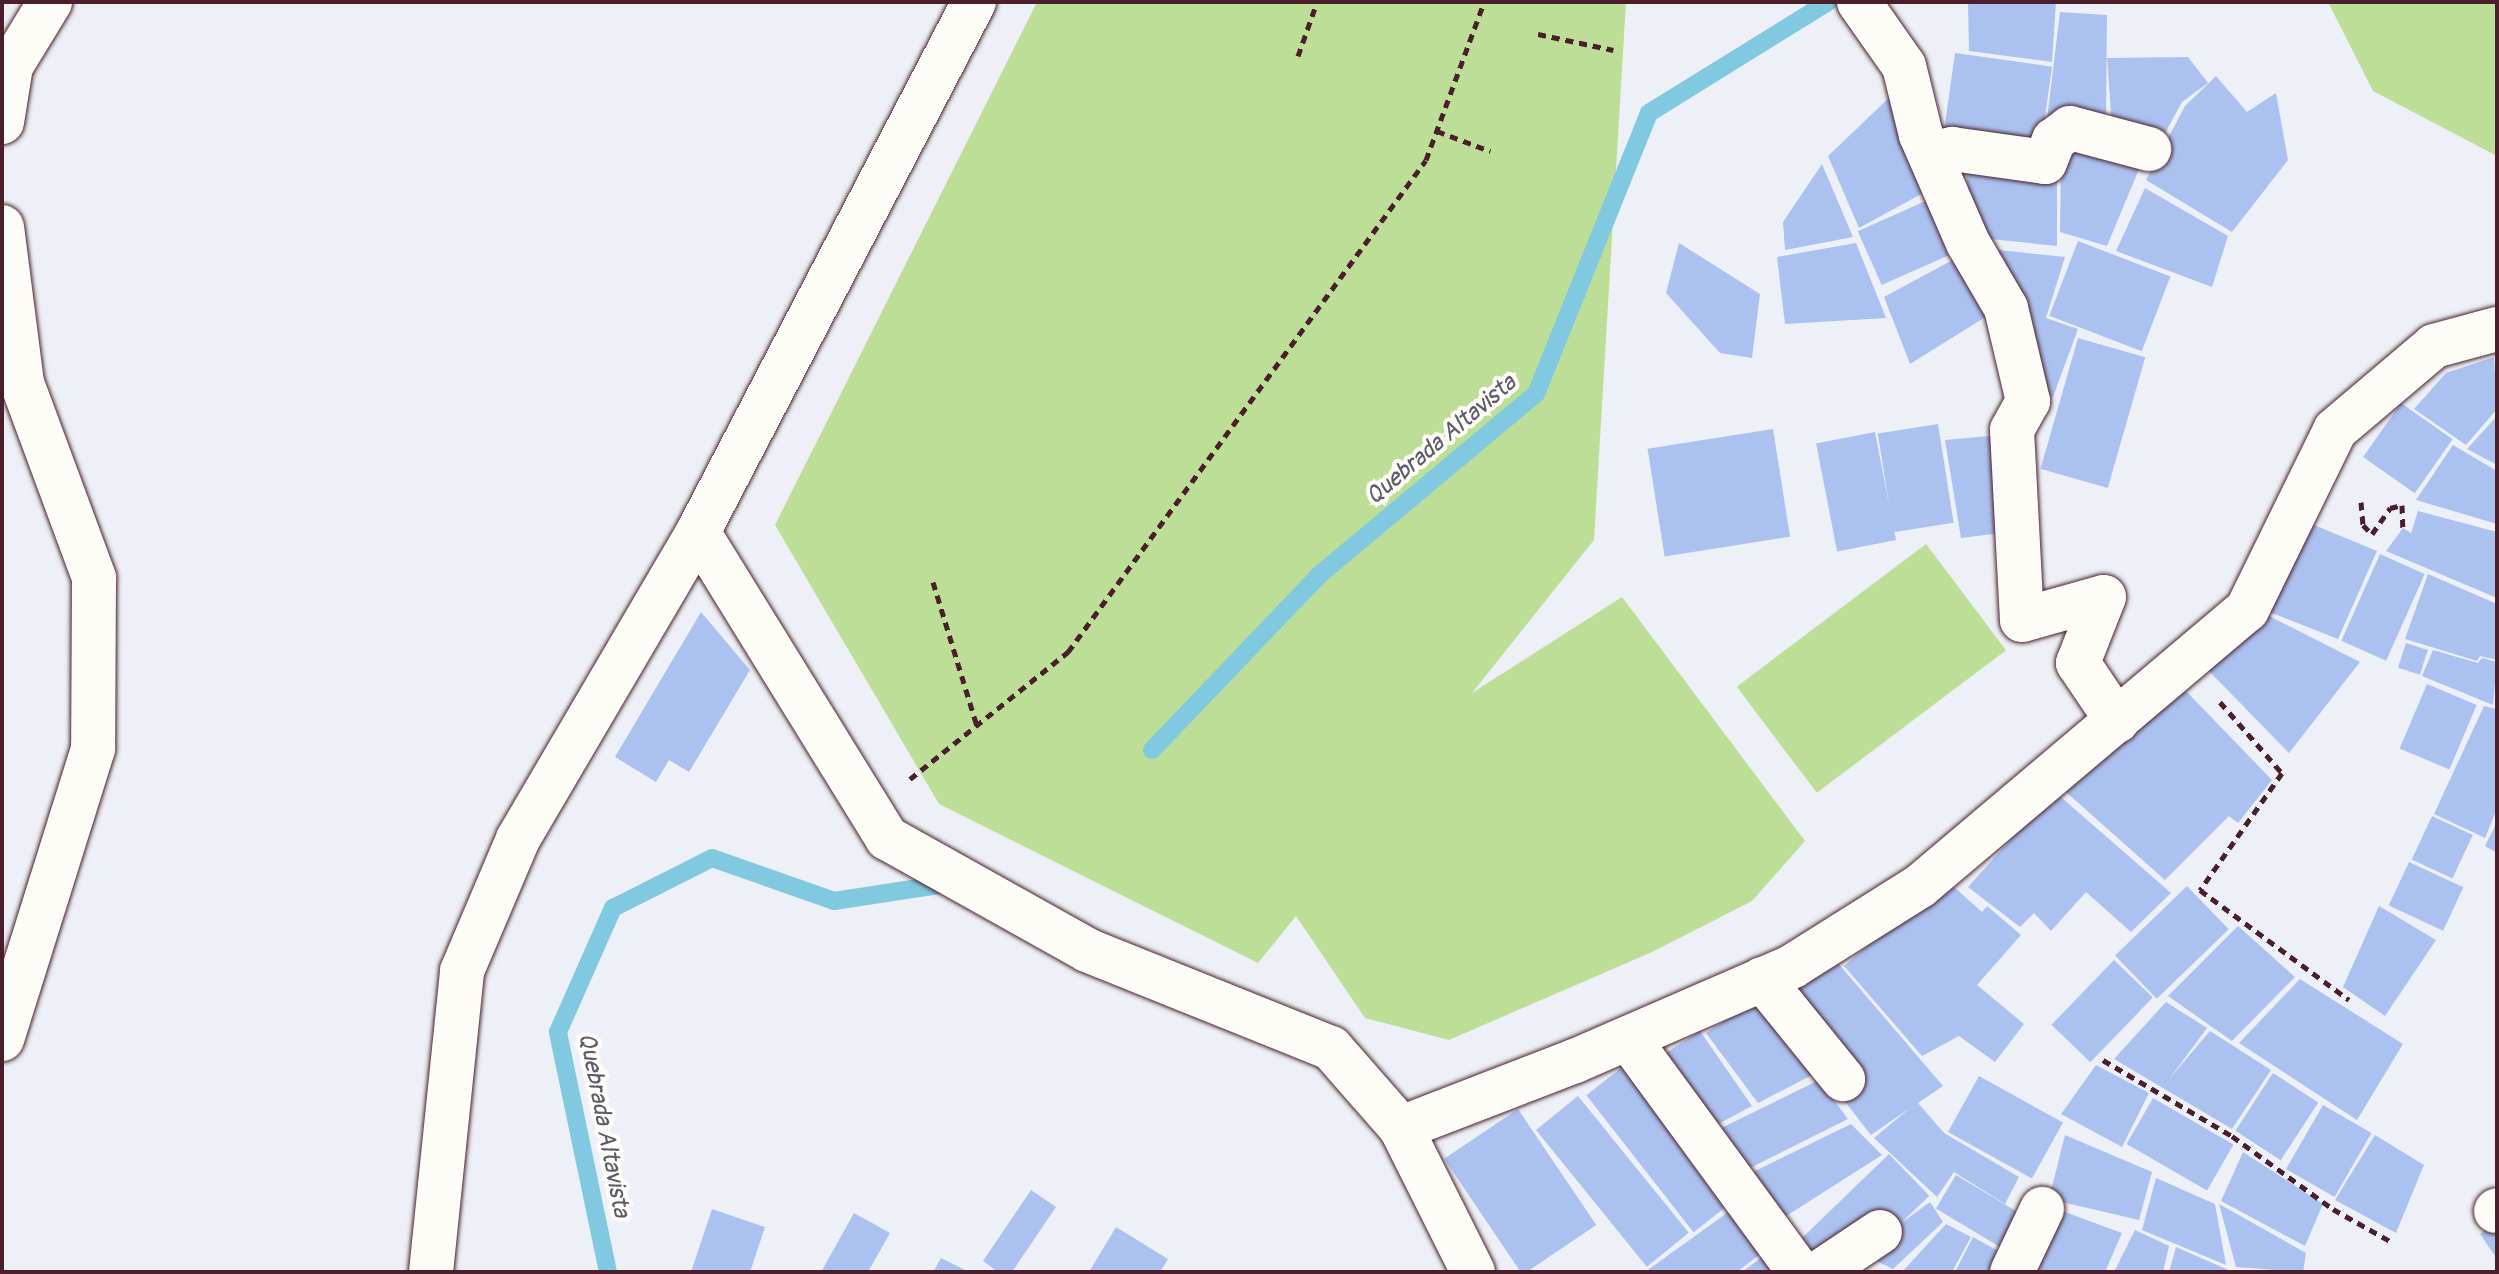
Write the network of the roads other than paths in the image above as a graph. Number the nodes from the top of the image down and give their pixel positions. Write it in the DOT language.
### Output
graph roads {
  1 [pos="50,2"];
  2 [pos="974,2"];
  3 [pos="1866,10"];
  4 [pos="2,122"];
  5 [pos="2149,149"];
  6 [pos="1930,154"];
  7 [pos="2,227"];
  8 [pos="2497,329"];
  9 [pos="698,532"];
  10 [pos="2117,721"];
  11 [pos="1762,979"];
  12 [pos="1628,1038"];
  13 [pos="2,1039"];
  14 [pos="1843,1079"];
  15 [pos="1401,1128"];
  16 [pos="2042,1209"];
  17 [pos="1880,1232"];
  18 [pos="431,1272"];
  19 [pos="1473,1272"];
  20 [pos="1799,1272"];
  21 [pos="1820,1272"];
  22 [pos="2012,1272"];
  1 -- 4 [label="street"];
  2 -- 9 [label="street"];
  3 -- 6 [label="street"];
  5 -- 6 [label="street"];
  6 -- 10 [label="street"];
  7 -- 13 [label="street"];
  8 -- 10 [label="street"];
  9 -- 15 [label="street"];
  9 -- 18 [label="street"];
  10 -- 11 [label="street"];
  11 -- 12 [label="street"];
  11 -- 14 [label="street"];
  12 -- 15 [label="street"];
  12 -- 20 [label="street"];
  15 -- 19 [label="street"];
  16 -- 22 [label="street"];
  17 -- 21 [label="street"];
}
